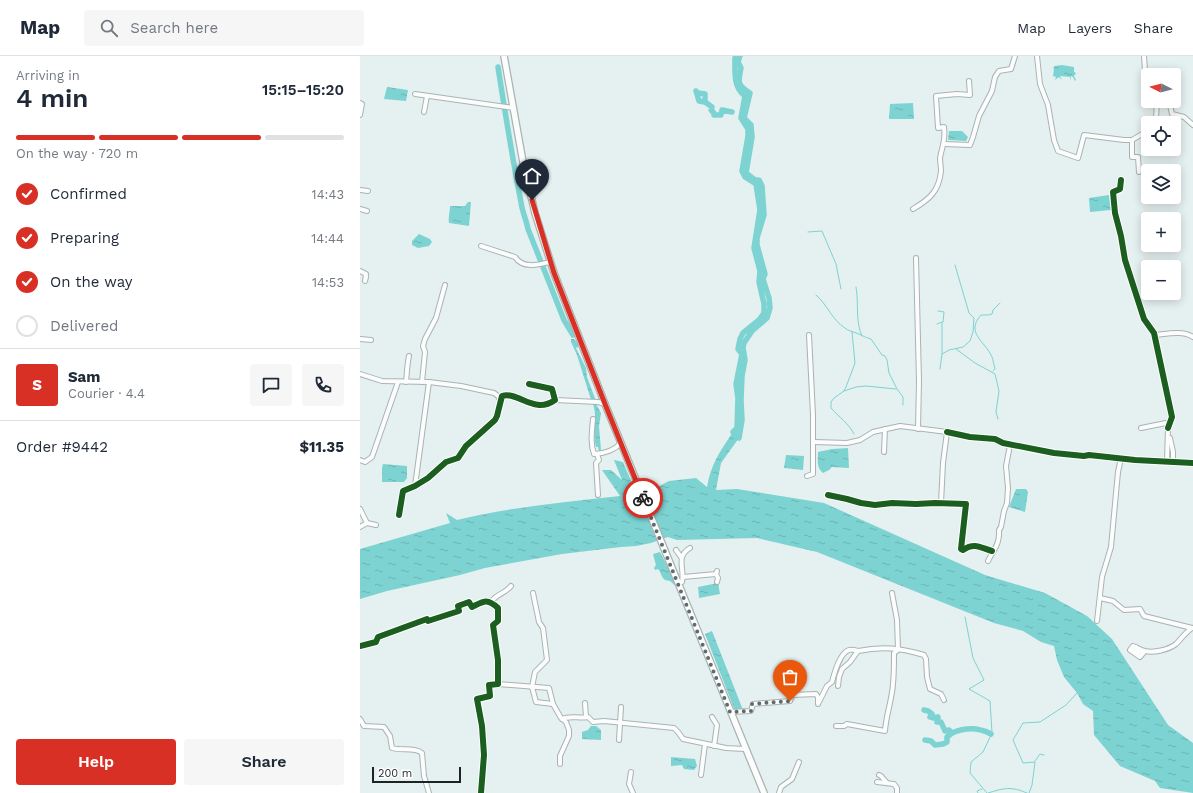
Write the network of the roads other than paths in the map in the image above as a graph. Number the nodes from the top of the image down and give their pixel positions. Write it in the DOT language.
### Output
graph roads {
  1 [pos="504,56"];
  2 [pos="1015,56"];
  3 [pos="1037,56"];
  4 [pos="1144,56"];
  5 [pos="1146,68"];
  6 [pos="969,81"];
  7 [pos="415,94"];
  8 [pos="427,96"];
  9 [pos="360,104"];
  10 [pos="514,108"];
  11 [pos="1157,108"];
  12 [pos="1171,108"];
  13 [pos="424,112"];
  14 [pos="360,115"];
  15 [pos="1193,124"];
  16 [pos="1132,140"];
  17 [pos="944,144"];
  18 [pos="1139,172"];
  19 [pos="1121,180"];
  20 [pos="360,190"];
  21 [pos="368,191"];
  22 [pos="360,209"];
  23 [pos="913,209"];
  24 [pos="367,211"];
  25 [pos="482,246"];
  26 [pos="916,258"];
  27 [pos="548,262"];
  28 [pos="360,271"];
  29 [pos="366,277"];
  30 [pos="445,285"];
  31 [pos="809,335"];
  32 [pos="1155,335"];
  33 [pos="1193,337"];
  34 [pos="360,339"];
  35 [pos="372,340"];
  36 [pos="409,356"];
  37 [pos="360,374"];
  38 [pos="398,382"];
  39 [pos="406,382"];
  40 [pos="422,382"];
  41 [pos="429,382"];
  42 [pos="529,384"];
  43 [pos="500,400"];
  44 [pos="555,400"];
  45 [pos="605,404"];
  46 [pos="593,419"];
  47 [pos="1141,428"];
  48 [pos="1168,428"];
  49 [pos="885,429"];
  50 [pos="918,429"];
  51 [pos="947,432"];
  52 [pos="1168,434"];
  53 [pos="621,442"];
  54 [pos="814,442"];
  55 [pos="1010,445"];
  56 [pos="884,452"];
  57 [pos="597,454"];
  58 [pos="1121,458"];
  59 [pos="360,460"];
  60 [pos="1168,461"];
  61 [pos="1173,461"];
  62 [pos="1193,463"];
  63 [pos="807,476"];
  64 [pos="415,486"];
  65 [pos="598,495"];
  66 [pos="828,495"];
  67 [pos="941,503"];
  68 [pos="360,509"];
  69 [pos="399,515"];
  70 [pos="367,523"];
  71 [pos="376,525"];
  72 [pos="360,526"];
  73 [pos="690,548"];
  74 [pos="676,550"];
  75 [pos="992,551"];
  76 [pos="682,557"];
  77 [pos="988,561"];
  78 [pos="683,577"];
  79 [pos="717,582"];
  80 [pos="678,584"];
  81 [pos="512,586"];
  82 [pos="533,593"];
  83 [pos="892,593"];
  84 [pos="1100,598"];
  85 [pos="491,602"];
  86 [pos="1097,621"];
  87 [pos="1192,628"];
  88 [pos="360,646"];
  89 [pos="898,649"];
  90 [pos="858,651"];
  91 [pos="1145,651"];
  92 [pos="498,684"];
  93 [pos="532,686"];
  94 [pos="838,686"];
  95 [pos="944,700"];
  96 [pos="585,702"];
  97 [pos="553,704"];
  98 [pos="621,707"];
  99 [pos="730,712"];
  100 [pos="586,717"];
  101 [pos="712,717"];
  102 [pos="360,719"];
  103 [pos="562,719"];
  104 [pos="620,724"];
  105 [pos="836,726"];
  106 [pos="362,727"];
  107 [pos="620,740"];
  108 [pos="705,744"];
  109 [pos="714,746"];
  110 [pos="745,749"];
  111 [pos="799,762"];
  112 [pos="560,764"];
  113 [pos="631,772"];
  114 [pos="700,775"];
  115 [pos="879,775"];
  116 [pos="877,782"];
  117 [pos="887,783"];
  118 [pos="429,793"];
  119 [pos="481,793"];
  120 [pos="633,793"];
  121 [pos="764,793"];
  122 [pos="779,793"];
  123 [pos="897,793"];
  1 -- 10 [label="highway"];
  2 -- 17 [label="street"];
  3 -- 16 [label="street"];
  4 -- 5 [label="street"];
  6 -- 17 [label="street"];
  7 -- 8 [label="street"];
  8 -- 10 [label="street"];
  8 -- 13 [label="street"];
  9 -- 14 [label="street"];
  10 -- 27 [label="highway"];
  11 -- 16 [label="street"];
  12 -- 15 [label="street"];
  16 -- 18 [label="street"];
  17 -- 23 [label="street"];
  19 -- 32 [label="street"];
  20 -- 21 [label="street"];
  22 -- 24 [label="street"];
  25 -- 27 [label="street"];
  26 -- 50 [label="street"];
  27 -- 45 [label="highway"];
  28 -- 29 [label="street"];
  30 -- 40 [label="street"];
  31 -- 54 [label="street"];
  32 -- 33 [label="street"];
  32 -- 48 [label="street"];
  34 -- 35 [label="street"];
  36 -- 39 [label="street"];
  37 -- 38 [label="street"];
  38 -- 39 [label="street"];
  38 -- 59 [label="street"];
  39 -- 40 [label="street"];
  40 -- 41 [label="street"];
  41 -- 43 [label="street"];
  41 -- 64 [label="street"];
  42 -- 44 [label="street"];
  43 -- 44 [label="street"];
  43 -- 64 [label="street"];
  44 -- 45 [label="street"];
  45 -- 53 [label="highway"];
  46 -- 57 [label="street"];
  47 -- 48 [label="street"];
  48 -- 52 [label="street"];
  49 -- 50 [label="street"];
  49 -- 54 [label="street"];
  49 -- 56 [label="street"];
  50 -- 51 [label="street"];
  51 -- 55 [label="street"];
  51 -- 67 [label="street"];
  52 -- 60 [label="street"];
  52 -- 61 [label="street"];
  53 -- 57 [label="street"];
  53 -- 80 [label="highway"];
  54 -- 63 [label="street"];
  55 -- 58 [label="street"];
  55 -- 75 [label="street"];
  57 -- 65 [label="street"];
  58 -- 60 [label="street"];
  58 -- 84 [label="street"];
  60 -- 61 [label="street"];
  61 -- 62 [label="street"];
  64 -- 69 [label="street"];
  66 -- 67 [label="street"];
  67 -- 75 [label="street"];
  68 -- 70 [label="street"];
  70 -- 71 [label="street"];
  70 -- 72 [label="street"];
  73 -- 76 [label="street"];
  74 -- 76 [label="street"];
  75 -- 77 [label="street"];
  76 -- 78 [label="street"];
  78 -- 79 [label="street"];
  78 -- 80 [label="street"];
  80 -- 99 [label="highway"];
  81 -- 85 [label="street"];
  82 -- 93 [label="street"];
  83 -- 89 [label="street"];
  84 -- 86 [label="street"];
  84 -- 87 [label="street"];
  85 -- 88 [label="street"];
  85 -- 92 [label="street"];
  87 -- 91 [label="street"];
  89 -- 90 [label="street"];
  89 -- 95 [label="street"];
  89 -- 105 [label="street"];
  90 -- 94 [label="street"];
  90 -- 99 [label="street"];
  91 -- 91 [label="street"];
  92 -- 93 [label="street"];
  92 -- 119 [label="street"];
  93 -- 97 [label="street"];
  93 -- 97 [label="street"];
  96 -- 100 [label="street"];
  97 -- 103 [label="street"];
  98 -- 104 [label="street"];
  99 -- 110 [label="highway"];
  100 -- 103 [label="street"];
  100 -- 104 [label="street"];
  101 -- 109 [label="street"];
  102 -- 106 [label="street"];
  103 -- 112 [label="street"];
  104 -- 107 [label="street"];
  104 -- 108 [label="street"];
  106 -- 118 [label="street"];
  108 -- 109 [label="street"];
  108 -- 114 [label="street"];
  109 -- 110 [label="street"];
  110 -- 121 [label="highway"];
  111 -- 122 [label="street"];
  113 -- 120 [label="street"];
  115 -- 117 [label="street"];
  116 -- 117 [label="street"];
  117 -- 123 [label="street"];
}
